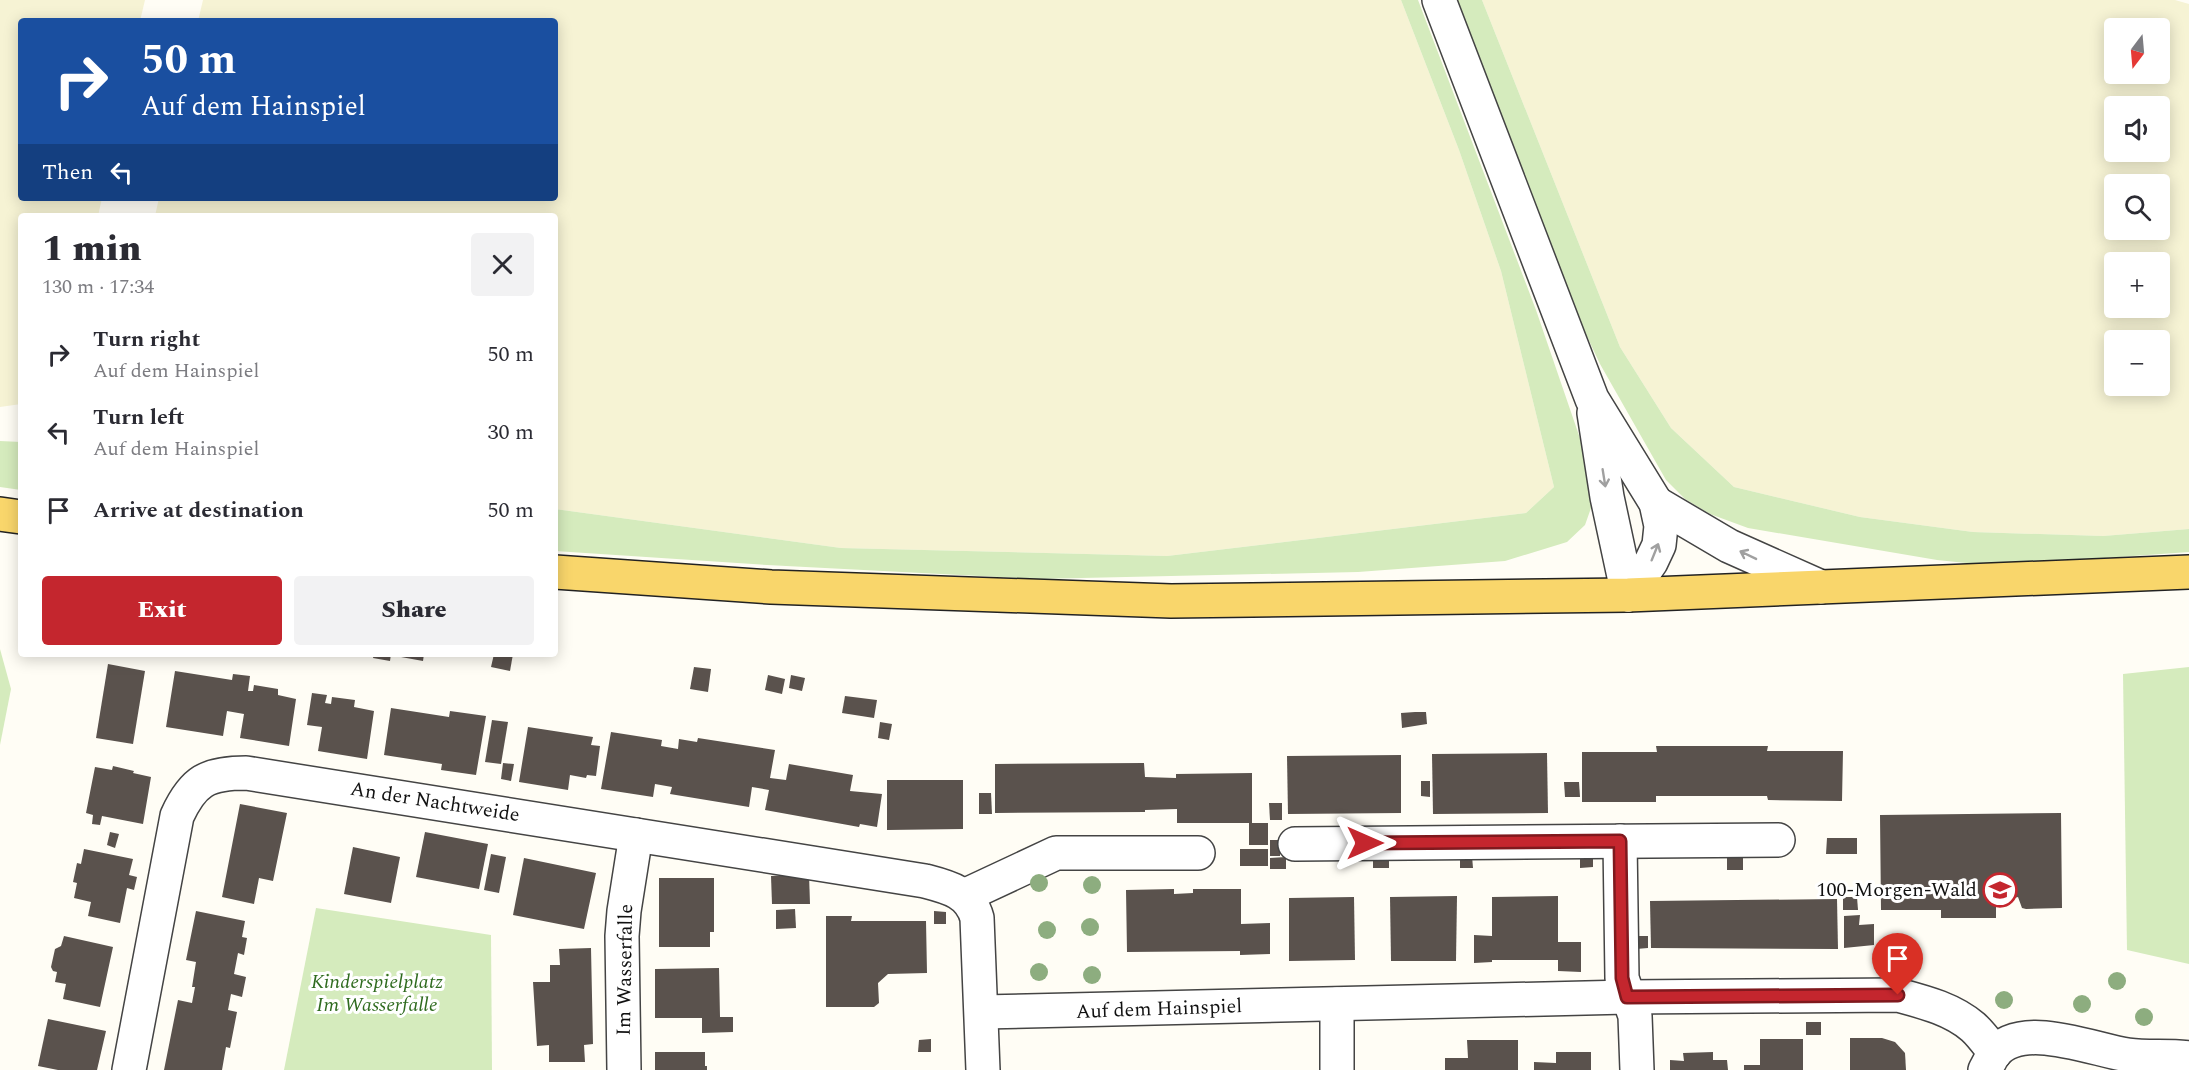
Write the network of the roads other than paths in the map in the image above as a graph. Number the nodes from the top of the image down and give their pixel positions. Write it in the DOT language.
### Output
graph roads {
  1 [pos="1439,0"];
  2 [pos="1592,399"];
  3 [pos="1656,503"];
  4 [pos="0,514"];
  5 [pos="18,517"];
  6 [pos="558,572"];
  7 [pos="2189,572"];
  8 [pos="1821,587"];
  9 [pos="1628,595"];
  10 [pos="636,834"];
  11 [pos="1778,840"];
  12 [pos="1620,841"];
  13 [pos="1295,844"];
  14 [pos="1198,853"];
  15 [pos="964,896"];
  16 [pos="1627,997"];
  17 [pos="1337,1004"];
  18 [pos="982,1012"];
  19 [pos="2189,1058"];
  20 [pos="1990,1061"];
  21 [pos="129,1070"];
  22 [pos="624,1070"];
  23 [pos="983,1070"];
  24 [pos="1337,1070"];
  25 [pos="1637,1070"];
  1 -- 2 [label="street"];
  2 -- 3 [label="street"];
  2 -- 9 [label="street, one-way"];
  8 -- 3 [label="street, one-way"];
  9 -- 3 [label="street, one-way"];
  4 -- 5 [label="main road"];
  6 -- 9 [label="main road"];
  7 -- 8 [label="main road"];
  8 -- 9 [label="main road"];
  10 -- 15 [label="street, An der Nachtweide"];
  10 -- 21 [label="street, An der Nachtweide"];
  10 -- 22 [label="street, Im Wasserfalle"];
  11 -- 12 [label="street"];
  12 -- 13 [label="street"];
  12 -- 16 [label="street"];
  14 -- 15 [label="street"];
  15 -- 18 [label="street"];
  16 -- 17 [label="street, Auf dem Hainspiel"];
  16 -- 20 [label="street, Auf dem Hainspiel"];
  16 -- 25 [label="street"];
  17 -- 18 [label="street, Auf dem Hainspiel"];
  17 -- 24 [label="street"];
  18 -- 23 [label="street"];
  19 -- 20 [label="street, Auf dem Hainspiel"];
}
